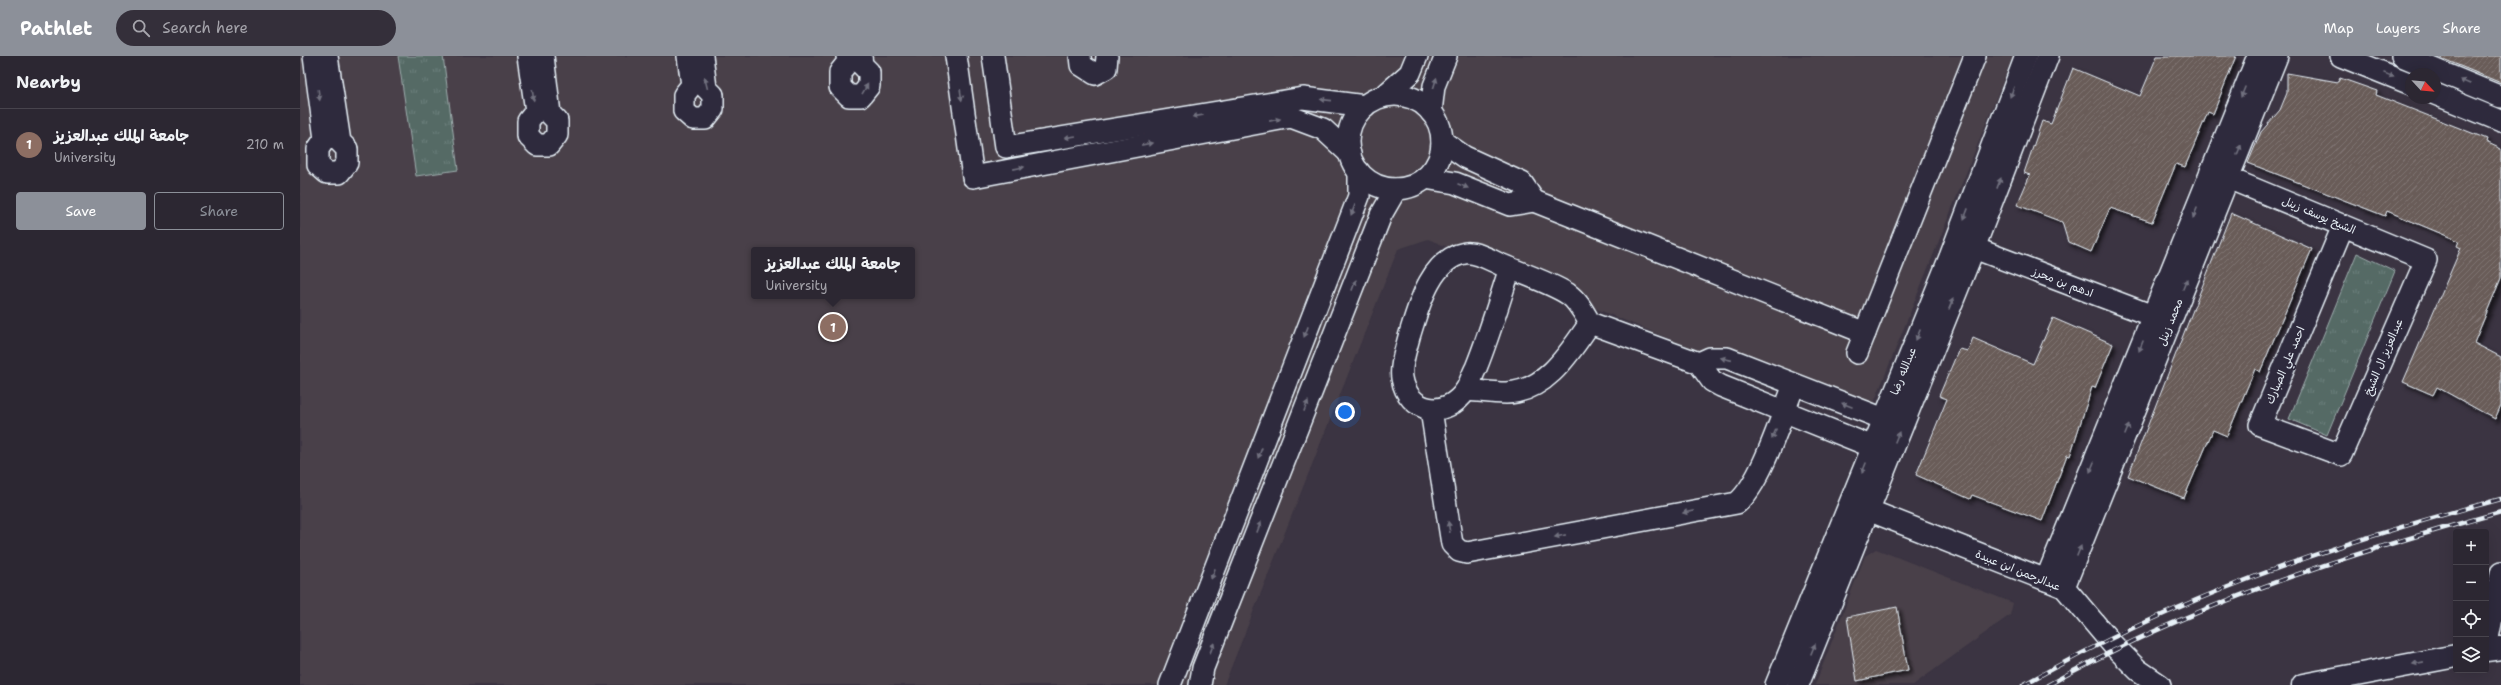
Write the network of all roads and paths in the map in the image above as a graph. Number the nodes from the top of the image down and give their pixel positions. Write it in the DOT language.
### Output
graph roads {
  1 [pos="314,56"];
  2 [pos="327,56"];
  3 [pos="528,56"];
  4 [pos="543,56"];
  5 [pos="688,56"];
  6 [pos="702,56"];
  7 [pos="847,56"];
  8 [pos="861,56"];
  9 [pos="956,56"];
  10 [pos="993,56"];
  11 [pos="1080,56"];
  12 [pos="1107,56"];
  13 [pos="1417,56"];
  14 [pos="1446,56"];
  15 [pos="1976,56"];
  16 [pos="2026,56"];
  17 [pos="2048,56"];
  18 [pos="2258,56"];
  19 [pos="2277,56"];
  20 [pos="2341,56"];
  21 [pos="2402,56"];
  22 [pos="2405,82"];
  23 [pos="1384,96"];
  24 [pos="2441,96"];
  25 [pos="2501,98"];
  26 [pos="1365,106"];
  27 [pos="1431,112"];
  28 [pos="2501,121"];
  29 [pos="1442,141"];
  30 [pos="1350,154"];
  31 [pos="1359,172"];
  32 [pos="2220,174"];
  33 [pos="1425,178"];
  34 [pos="1396,189"];
  35 [pos="1534,202"];
  36 [pos="2343,226"];
  37 [pos="1974,248"];
  38 [pos="2426,260"];
  39 [pos="1510,268"];
  40 [pos="2153,316"];
  41 [pos="1590,323"];
  42 [pos="1866,333"];
  43 [pos="1857,353"];
  44 [pos="1699,363"];
  45 [pos="1794,385"];
  46 [pos="1466,390"];
  47 [pos="1431,410"];
  48 [pos="1784,411"];
  49 [pos="1884,419"];
  50 [pos="1873,447"];
  51 [pos="2341,455"];
  52 [pos="1868,510"];
  53 [pos="2501,573"];
  54 [pos="2055,584"];
  55 [pos="2488,637"];
  56 [pos="2501,648"];
  57 [pos="2489,649"];
  58 [pos="2453,657"];
  59 [pos="1170,685"];
  60 [pos="1200,685"];
  61 [pos="1776,685"];
  62 [pos="1798,685"];
  63 [pos="2160,685"];
  64 [pos="2303,685"];
  1 -- 2 [label="street, one-way"];
  3 -- 4 [label="street, one-way"];
  5 -- 6 [label="street, one-way"];
  7 -- 8 [label="street, one-way"];
  9 -- 30 [label="street, one-way"];
  26 -- 10 [label="street, one-way"];
  11 -- 12 [label="street"];
  13 -- 23 [label="street"];
  27 -- 14 [label="street, one-way"];
  15 -- 42 [label="street"];
  16 -- 49 [label="street, عبدالله رضا, one-way"];
  37 -- 17 [label="street, عبدالله رضا, one-way"];
  18 -- 32 [label="street, محمد زينل, one-way"];
  32 -- 19 [label="street, محمد زينل, one-way"];
  20 -- 22 [label="street, one-way"];
  25 -- 21 [label="street, one-way"];
  23 -- 26 [label="street"];
  23 -- 27 [label="street"];
  24 -- 28 [label="street"];
  26 -- 30 [label="street"];
  27 -- 29 [label="street"];
  29 -- 33 [label="street"];
  29 -- 35 [label="street"];
  30 -- 31 [label="street"];
  31 -- 34 [label="street"];
  31 -- 59 [label="street, one-way"];
  32 -- 36 [label="street, الشيخ يوسف زينل"];
  32 -- 40 [label="street, محمد زينل, one-way"];
  54 -- 32 [label="street, محمد زينل, one-way"];
  33 -- 34 [label="street"];
  33 -- 35 [label="street, one-way"];
  60 -- 34 [label="street, one-way"];
  35 -- 42 [label="street"];
  36 -- 38 [label="street, الشيخ يوسف زينل"];
  36 -- 51 [label="street, احمد علي الصبارك"];
  37 -- 40 [label="street, ادهم بن محرز"];
  52 -- 37 [label="street, عبدالله رضا, one-way"];
  38 -- 51 [label="street, عبدالعزيز ال الشيخ"];
  39 -- 41 [label="street"];
  39 -- 46 [label="street"];
  39 -- 47 [label="street"];
  40 -- 54 [label="street, محمد زينل, one-way"];
  41 -- 44 [label="street"];
  41 -- 46 [label="street"];
  42 -- 43 [label="street"];
  45 -- 44 [label="street, one-way"];
  44 -- 48 [label="street"];
  45 -- 48 [label="street"];
  49 -- 45 [label="street, one-way"];
  46 -- 47 [label="street"];
  48 -- 47 [label="street, one-way"];
  48 -- 50 [label="street"];
  49 -- 50 [label="street, عبدالله رضا"];
  50 -- 61 [label="street, عبدالله رضا, one-way"];
  52 -- 54 [label="street, عبدالرحمن ابن عبيدة"];
  62 -- 52 [label="street, عبدالله رضا, one-way"];
  53 -- 55 [label="street"];
  54 -- 63 [label="street, عبدالرحمن ابن عبيدة"];
  56 -- 57 [label="main road"];
  58 -- 64 [label="main road, one-way"];
}
